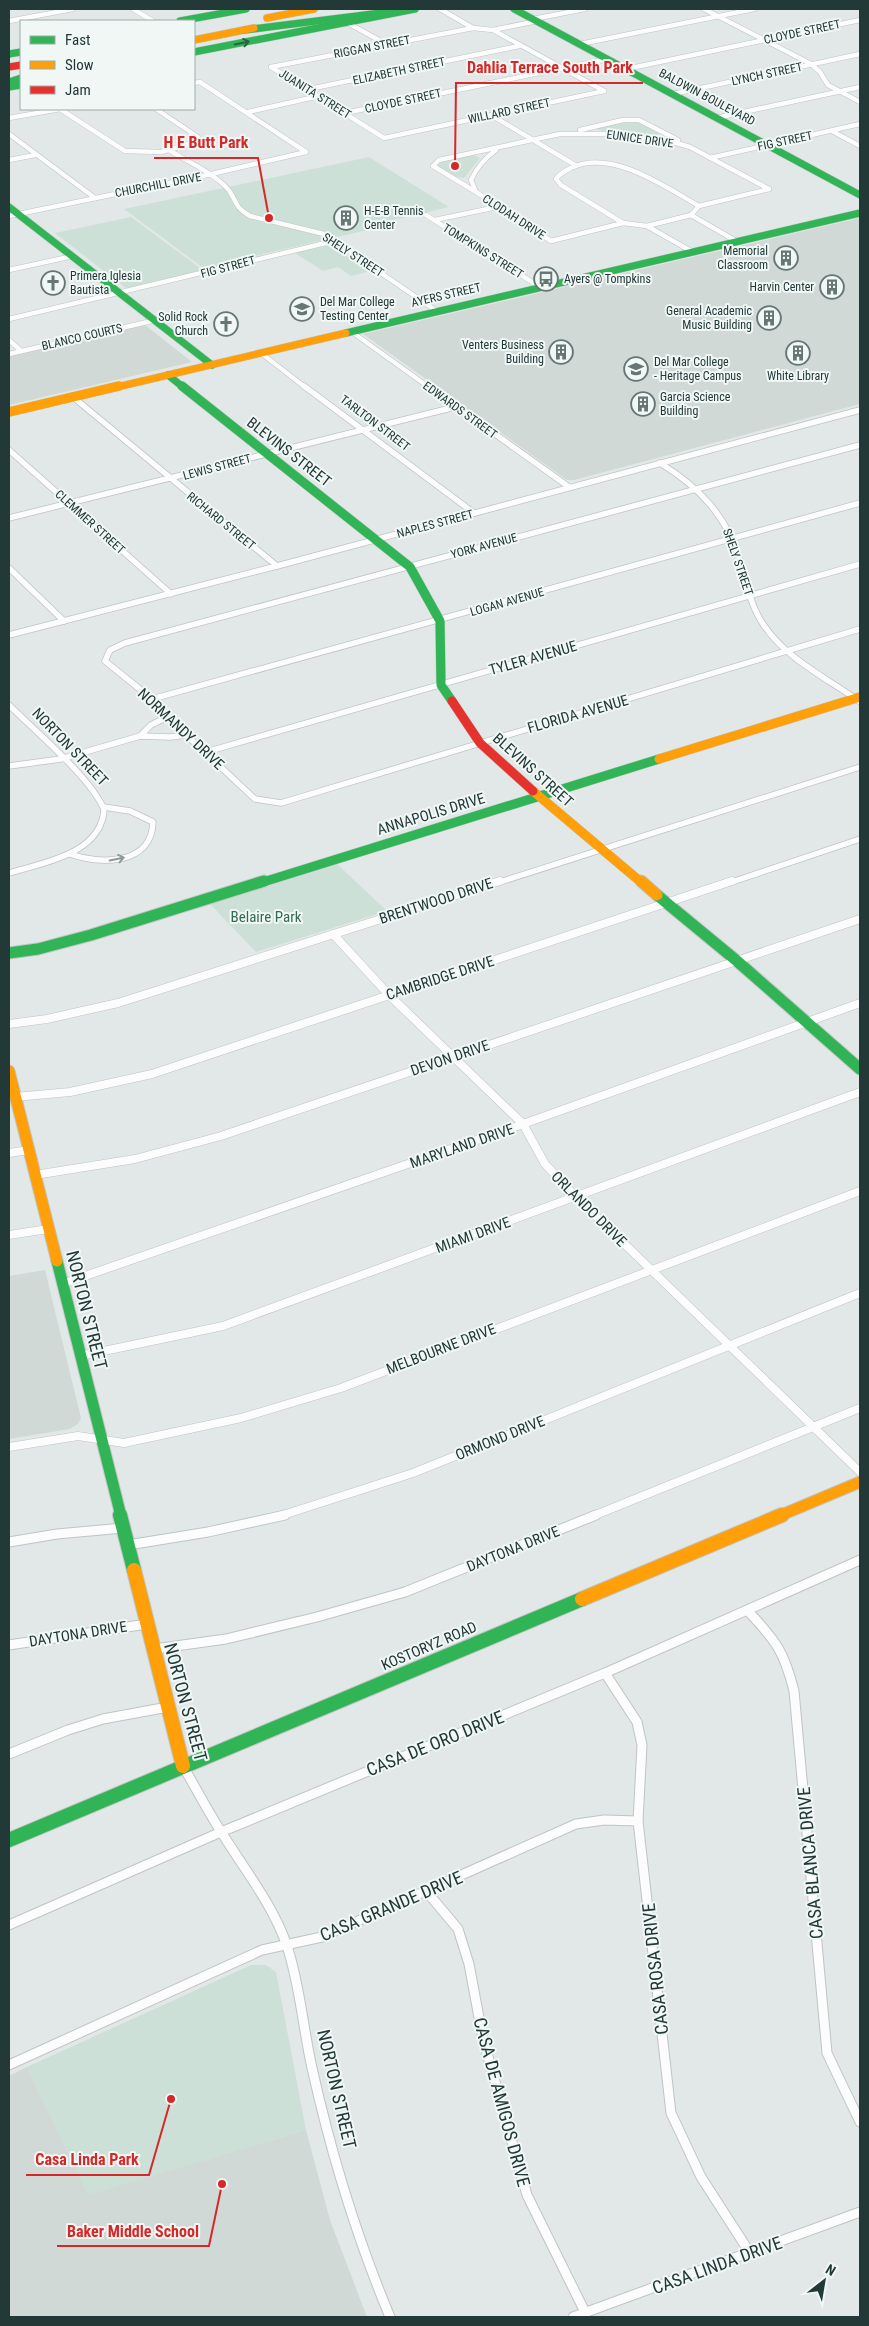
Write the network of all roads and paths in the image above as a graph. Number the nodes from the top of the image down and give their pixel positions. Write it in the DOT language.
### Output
graph roads {
  1 [pos="73,9"];
  2 [pos="133,9"];
  3 [pos="246,9"];
  4 [pos="299,9"];
  5 [pos="314,9"];
  6 [pos="348,9"];
  7 [pos="413,9"];
  8 [pos="440,9"];
  9 [pos="514,9"];
  10 [pos="585,9"];
  11 [pos="704,9"];
  12 [pos="754,9"];
  13 [pos="718,16"];
  14 [pos="151,20"];
  15 [pos="186,20"];
  16 [pos="535,20"];
  17 [pos="860,20"];
  18 [pos="9,21"];
  19 [pos="346,22"];
  20 [pos="246,26"];
  21 [pos="473,28"];
  22 [pos="493,30"];
  23 [pos="195,32"];
  24 [pos="765,39"];
  25 [pos="195,40"];
  26 [pos="386,44"];
  27 [pos="580,44"];
  28 [pos="519,46"];
  29 [pos="195,52"];
  30 [pos="860,54"];
  31 [pos="608,59"];
  32 [pos="811,64"];
  33 [pos="271,67"];
  34 [pos="561,68"];
  35 [pos="626,69"];
  36 [pos="195,83"];
  37 [pos="860,87"];
  38 [pos="309,89"];
  39 [pos="839,91"];
  40 [pos="673,94"];
  41 [pos="319,96"];
  42 [pos="860,102"];
  43 [pos="54,110"];
  44 [pos="62,110"];
  45 [pos="158,110"];
  46 [pos="248,112"];
  47 [pos="346,113"];
  48 [pos="491,115"];
  49 [pos="9,118"];
  50 [pos="716,118"];
  51 [pos="860,124"];
  52 [pos="832,131"];
  53 [pos="9,134"];
  54 [pos="560,134"];
  55 [pos="384,138"];
  56 [pos="531,140"];
  57 [pos="767,145"];
  58 [pos="860,146"];
  59 [pos="502,147"];
  60 [pos="690,147"];
  61 [pos="169,150"];
  62 [pos="35,154"];
  63 [pos="710,158"];
  64 [pos="9,160"];
  65 [pos="575,165"];
  66 [pos="207,176"];
  67 [pos="476,192"];
  68 [pos="860,195"];
  69 [pos="95,198"];
  70 [pos="699,206"];
  71 [pos="497,207"];
  72 [pos="12,212"];
  73 [pos="860,212"];
  74 [pos="426,215"];
  75 [pos="691,215"];
  76 [pos="435,220"];
  77 [pos="623,223"];
  78 [pos="647,226"];
  79 [pos="334,241"];
  80 [pos="736,241"];
  81 [pos="691,251"];
  82 [pos="73,256"];
  83 [pos="9,270"];
  84 [pos="540,287"];
  85 [pos="121,293"];
  86 [pos="438,312"];
  87 [pos="9,319"];
  88 [pos="156,320"];
  89 [pos="352,332"];
  90 [pos="9,340"];
  91 [pos="21,351"];
  92 [pos="261,353"];
  93 [pos="9,354"];
  94 [pos="212,365"];
  95 [pos="168,375"];
  96 [pos="73,397"];
  97 [pos="455,407"];
  98 [pos="860,410"];
  99 [pos="9,412"];
  100 [pos="361,430"];
  101 [pos="860,445"];
  102 [pos="9,450"];
  103 [pos="267,453"];
  104 [pos="660,463"];
  105 [pos="170,479"];
  106 [pos="569,487"];
  107 [pos="697,488"];
  108 [pos="69,503"];
  109 [pos="860,503"];
  110 [pos="474,513"];
  111 [pos="9,518"];
  112 [pos="733,538"];
  113 [pos="377,539"];
  114 [pos="860,564"];
  115 [pos="277,566"];
  116 [pos="410,567"];
  117 [pos="9,568"];
  118 [pos="172,594"];
  119 [pos="750,596"];
  120 [pos="64,621"];
  121 [pos="440,621"];
  122 [pos="860,629"];
  123 [pos="9,635"];
  124 [pos="110,650"];
  125 [pos="789,652"];
  126 [pos="441,685"];
  127 [pos="152,699"];
  128 [pos="859,699"];
  129 [pos="9,705"];
  130 [pos="167,717"];
  131 [pos="187,735"];
  132 [pos="140,736"];
  133 [pos="480,743"];
  134 [pos="206,752"];
  135 [pos="61,759"];
  136 [pos="9,766"];
  137 [pos="860,767"];
  138 [pos="539,797"];
  139 [pos="266,801"];
  140 [pos="104,807"];
  141 [pos="860,839"];
  142 [pos="600,848"];
  143 [pos="70,854"];
  144 [pos="9,873"];
  145 [pos="668,903"];
  146 [pos="860,919"];
  147 [pos="333,934"];
  148 [pos="9,953"];
  149 [pos="737,961"];
  150 [pos="389,995"];
  151 [pos="860,1003"];
  152 [pos="807,1022"];
  153 [pos="9,1024"];
  154 [pos="453,1057"];
  155 [pos="860,1069"];
  156 [pos="9,1074"];
  157 [pos="860,1092"];
  158 [pos="15,1097"];
  159 [pos="523,1124"];
  160 [pos="29,1150"];
  161 [pos="9,1153"];
  162 [pos="35,1175"];
  163 [pos="860,1192"];
  164 [pos="576,1197"];
  165 [pos="48,1229"];
  166 [pos="9,1235"];
  167 [pos="650,1270"];
  168 [pos="62,1284"];
  169 [pos="860,1293"];
  170 [pos="730,1345"];
  171 [pos="80,1356"];
  172 [pos="860,1408"];
  173 [pos="813,1428"];
  174 [pos="102,1441"];
  175 [pos="9,1448"];
  176 [pos="860,1472"];
  177 [pos="860,1482"];
  178 [pos="123,1528"];
  179 [pos="9,1542"];
  180 [pos="128,1545"];
  181 [pos="860,1560"];
  182 [pos="748,1611"];
  183 [pos="147,1624"];
  184 [pos="9,1645"];
  185 [pos="154,1649"];
  186 [pos="605,1673"];
  187 [pos="168,1707"];
  188 [pos="9,1754"];
  189 [pos="183,1766"];
  190 [pos="638,1821"];
  191 [pos="221,1832"];
  192 [pos="9,1840"];
  193 [pos="427,1892"];
  194 [pos="9,1925"];
  195 [pos="286,1944"];
  196 [pos="9,2064"];
  197 [pos="860,2122"];
  198 [pos="860,2212"];
  199 [pos="750,2253"];
  200 [pos="585,2312"];
  201 [pos="390,2317"];
  202 [pos="573,2317"];
  1 -- 18 [label="street"];
  2 -- 14 [label="street"];
  3 -- 15 [label="main road"];
  4 -- 20 [label="main road"];
  5 -- 20 [label="main road"];
  6 -- 20 [label="main road"];
  7 -- 19 [label="main road"];
  7 -- 20 [label="main road"];
  8 -- 21 [label="street"];
  9 -- 16 [label="main road, BALDWIN BOULEVARD"];
  10 -- 16 [label="street"];
  11 -- 13 [label="street"];
  12 -- 13 [label="street"];
  13 -- 24 [label="street"];
  13 -- 27 [label="street"];
  16 -- 22 [label="street"];
  16 -- 27 [label="main road, BALDWIN BOULEVARD"];
  17 -- 24 [label="street, CLOYDE STREET"];
  19 -- 26 [label="street"];
  29 -- 19 [label="main road, one-way"];
  20 -- 23 [label="main road"];
  20 -- 25 [label="main road"];
  21 -- 22 [label="street"];
  21 -- 26 [label="street, RIGGAN STREET"];
  22 -- 28 [label="street"];
  24 -- 32 [label="street"];
  24 -- 35 [label="street, CLOYDE STREET"];
  26 -- 33 [label="street, RIGGAN STREET"];
  27 -- 31 [label="main road, BALDWIN BOULEVARD"];
  28 -- 34 [label="street"];
  28 -- 38 [label="street, ELIZABETH STREET"];
  30 -- 32 [label="street, LYNCH STREET"];
  31 -- 34 [label="street, CLOYDE STREET"];
  31 -- 35 [label="main road, BALDWIN BOULEVARD"];
  32 -- 39 [label="street"];
  32 -- 40 [label="street, LYNCH STREET"];
  33 -- 38 [label="street, JUANITA STREET"];
  34 -- 47 [label="street, CLOYDE STREET"];
  34 -- 48 [label="street, WILLARD STREET"];
  35 -- 40 [label="main road, BALDWIN BOULEVARD"];
  36 -- 46 [label="street"];
  37 -- 39 [label="street"];
  38 -- 41 [label="street, JUANITA STREET"];
  39 -- 42 [label="street"];
  39 -- 50 [label="street"];
  40 -- 50 [label="main road, BALDWIN BOULEVARD"];
  41 -- 46 [label="street"];
  41 -- 47 [label="street, JUANITA STREET"];
  43 -- 49 [label="street"];
  44 -- 61 [label="street"];
  45 -- 61 [label="street"];
  46 -- 66 [label="street, CHURCHILL DRIVE"];
  47 -- 55 [label="street, JUANITA STREET"];
  48 -- 55 [label="street, WILLARD STREET"];
  48 -- 56 [label="street"];
  50 -- 57 [label="main road, BALDWIN BOULEVARD"];
  51 -- 52 [label="street, FIG STREET"];
  52 -- 57 [label="street, FIG STREET"];
  52 -- 58 [label="street"];
  53 -- 62 [label="street"];
  54 -- 56 [label="street, EUNICE DRIVE"];
  54 -- 60 [label="street, EUNICE DRIVE"];
  54 -- 60 [label="street"];
  56 -- 59 [label="street, CLODAH DRIVE"];
  56 -- 65 [label="street"];
  57 -- 63 [label="street, FIG STREET"];
  57 -- 68 [label="main road, BALDWIN BOULEVARD"];
  59 -- 67 [label="street, CLODAH DRIVE"];
  59 -- 67 [label="street, CLODAH DRIVE"];
  60 -- 63 [label="street, EUNICE DRIVE"];
  61 -- 66 [label="street, SHELY STREET"];
  62 -- 64 [label="street"];
  62 -- 69 [label="street"];
  63 -- 70 [label="street, EUNICE DRIVE"];
  65 -- 70 [label="street"];
  65 -- 77 [label="street"];
  66 -- 69 [label="street, CHURCHILL DRIVE"];
  66 -- 79 [label="street, SHELY STREET"];
  67 -- 71 [label="street, CLODAH DRIVE"];
  69 -- 72 [label="street, CHURCHILL DRIVE"];
  70 -- 75 [label="street"];
  71 -- 76 [label="street"];
  71 -- 77 [label="street, CLODAH DRIVE"];
  72 -- 82 [label="main road"];
  73 -- 80 [label="main road, AYERS STREET"];
  74 -- 76 [label="street, TOMPKINS STREET"];
  75 -- 78 [label="street"];
  75 -- 80 [label="street"];
  76 -- 84 [label="street, TOMPKINS STREET"];
  77 -- 78 [label="street"];
  78 -- 81 [label="street"];
  79 -- 85 [label="street, FIG STREET"];
  79 -- 86 [label="street, SHELY STREET"];
  80 -- 81 [label="main road, AYERS STREET"];
  81 -- 84 [label="main road, AYERS STREET"];
  82 -- 83 [label="street"];
  82 -- 85 [label="main road"];
  84 -- 86 [label="main road, AYERS STREET"];
  85 -- 87 [label="street, FIG STREET"];
  85 -- 88 [label="main road"];
  86 -- 89 [label="main road, AYERS STREET"];
  88 -- 91 [label="street, BLANCO COURTS"];
  88 -- 94 [label="main road"];
  89 -- 92 [label="main road, AYERS STREET"];
  89 -- 97 [label="street, EDWARDS STREET"];
  90 -- 91 [label="street"];
  91 -- 93 [label="street, BLANCO COURTS"];
  92 -- 94 [label="main road, AYERS STREET"];
  92 -- 100 [label="street, TARLTON STREET"];
  94 -- 95 [label="main road, AYERS STREET"];
  95 -- 96 [label="main road, AYERS STREET"];
  95 -- 103 [label="main road, BLEVINS STREET"];
  96 -- 99 [label="main road, AYERS STREET"];
  96 -- 105 [label="street, RICHARD STREET"];
  97 -- 100 [label="street, LEWIS STREET"];
  97 -- 106 [label="street, EDWARDS STREET"];
  98 -- 104 [label="street, NAPLES STREET"];
  100 -- 103 [label="street, LEWIS STREET"];
  100 -- 110 [label="street, TARLTON STREET"];
  101 -- 107 [label="street, YORK AVENUE"];
  102 -- 108 [label="street, CLEMMER STREET"];
  103 -- 105 [label="street, LEWIS STREET"];
  103 -- 113 [label="main road, BLEVINS STREET"];
  104 -- 106 [label="street, NAPLES STREET"];
  104 -- 107 [label="street, SHELY STREET"];
  105 -- 108 [label="street, LEWIS STREET"];
  105 -- 115 [label="street, RICHARD STREET"];
  106 -- 110 [label="street, NAPLES STREET"];
  107 -- 112 [label="street, SHELY STREET"];
  107 -- 116 [label="street, YORK AVENUE"];
  108 -- 111 [label="street, LEWIS STREET"];
  108 -- 118 [label="street, CLEMMER STREET"];
  109 -- 112 [label="street, LOGAN AVENUE"];
  110 -- 113 [label="street, NAPLES STREET"];
  112 -- 119 [label="street, SHELY STREET"];
  112 -- 121 [label="street, LOGAN AVENUE"];
  113 -- 115 [label="street, NAPLES STREET"];
  113 -- 116 [label="main road, BLEVINS STREET"];
  114 -- 119 [label="street, TYLER AVENUE"];
  115 -- 118 [label="street, NAPLES STREET"];
  116 -- 121 [label="main road, BLEVINS STREET"];
  116 -- 124 [label="street, YORK AVENUE"];
  117 -- 120 [label="street"];
  118 -- 120 [label="street, NAPLES STREET"];
  119 -- 125 [label="street, SHELY STREET"];
  119 -- 126 [label="street, TYLER AVENUE"];
  120 -- 123 [label="street, NAPLES STREET"];
  121 -- 126 [label="main road, BLEVINS STREET"];
  121 -- 127 [label="street, LOGAN AVENUE"];
  122 -- 125 [label="street, FLORIDA AVENUE"];
  124 -- 127 [label="street, NORMANDY DRIVE"];
  125 -- 128 [label="street, SHELY STREET"];
  125 -- 133 [label="street, FLORIDA AVENUE"];
  126 -- 133 [label="main road, BLEVINS STREET"];
  126 -- 134 [label="street, TYLER AVENUE"];
  127 -- 130 [label="street, NORMANDY DRIVE"];
  128 -- 138 [label="main road, ANNAPOLIS DRIVE"];
  129 -- 135 [label="street, NORTON STREET"];
  130 -- 131 [label="street, NORMANDY DRIVE"];
  130 -- 132 [label="street"];
  131 -- 132 [label="street"];
  131 -- 134 [label="street, NORMANDY DRIVE"];
  132 -- 135 [label="street"];
  133 -- 138 [label="main road, BLEVINS STREET"];
  133 -- 139 [label="street, FLORIDA AVENUE"];
  134 -- 139 [label="street, NORMANDY DRIVE"];
  135 -- 136 [label="street"];
  135 -- 140 [label="street, NORTON STREET"];
  137 -- 142 [label="street, BRENTWOOD DRIVE"];
  138 -- 142 [label="main road, BLEVINS STREET"];
  138 -- 148 [label="main road, ANNAPOLIS DRIVE"];
  140 -- 143 [label="street, NORTON STREET"];
  143 -- 140 [label="street, one-way"];
  141 -- 145 [label="street, CAMBRIDGE DRIVE"];
  142 -- 145 [label="main road, BLEVINS STREET"];
  142 -- 147 [label="street, BRENTWOOD DRIVE"];
  143 -- 144 [label="street, NORTON STREET"];
  145 -- 149 [label="main road, BLEVINS STREET"];
  145 -- 150 [label="street, CAMBRIDGE DRIVE"];
  146 -- 149 [label="street, DEVON DRIVE"];
  147 -- 150 [label="street, ORLANDO DRIVE"];
  147 -- 153 [label="street, BRENTWOOD DRIVE"];
  149 -- 152 [label="main road, BLEVINS STREET"];
  149 -- 154 [label="street, DEVON DRIVE"];
  150 -- 154 [label="street, ORLANDO DRIVE"];
  150 -- 158 [label="street, CAMBRIDGE DRIVE"];
  151 -- 152 [label="street, MARYLAND DRIVE"];
  152 -- 155 [label="main road, BLEVINS STREET"];
  152 -- 159 [label="street, MARYLAND DRIVE"];
  154 -- 159 [label="street, ORLANDO DRIVE"];
  154 -- 162 [label="street, DEVON DRIVE"];
  156 -- 158 [label="main road, NORTON STREET"];
  157 -- 164 [label="street, MIAMI DRIVE"];
  158 -- 160 [label="main road, NORTON STREET"];
  159 -- 164 [label="street, ORLANDO DRIVE"];
  159 -- 168 [label="street, MARYLAND DRIVE"];
  160 -- 161 [label="street"];
  160 -- 162 [label="main road, NORTON STREET"];
  162 -- 165 [label="main road, NORTON STREET"];
  163 -- 167 [label="street, MELBOURNE DRIVE"];
  164 -- 167 [label="street, ORLANDO DRIVE"];
  164 -- 171 [label="street, MIAMI DRIVE"];
  165 -- 166 [label="street"];
  165 -- 168 [label="main road, NORTON STREET"];
  167 -- 170 [label="street, ORLANDO DRIVE"];
  167 -- 174 [label="street, MELBOURNE DRIVE"];
  168 -- 171 [label="main road, NORTON STREET"];
  169 -- 170 [label="street, ORMOND DRIVE"];
  170 -- 173 [label="street, ORLANDO DRIVE"];
  170 -- 180 [label="street, ORMOND DRIVE"];
  171 -- 174 [label="main road, NORTON STREET"];
  172 -- 173 [label="street, DAYTONA DRIVE"];
  173 -- 176 [label="street, ORLANDO DRIVE"];
  173 -- 185 [label="street, DAYTONA DRIVE"];
  174 -- 175 [label="street, MELBOURNE DRIVE"];
  174 -- 178 [label="main road, NORTON STREET"];
  177 -- 189 [label="main road, KOSTORYZ ROAD"];
  178 -- 179 [label="street"];
  178 -- 180 [label="main road, NORTON STREET"];
  180 -- 183 [label="main road, NORTON STREET"];
  181 -- 182 [label="street, CASA DE ORO DRIVE"];
  182 -- 186 [label="street, CASA DE ORO DRIVE"];
  182 -- 197 [label="street, CASA BLANCA DRIVE"];
  183 -- 184 [label="street, DAYTONA DRIVE"];
  183 -- 185 [label="main road, NORTON STREET"];
  185 -- 187 [label="main road, NORTON STREET"];
  186 -- 190 [label="street, CASA ROSA DRIVE"];
  186 -- 191 [label="street, CASA DE ORO DRIVE"];
  187 -- 188 [label="street"];
  187 -- 189 [label="main road, NORTON STREET"];
  189 -- 191 [label="street, NORTON STREET"];
  189 -- 192 [label="main road, KOSTORYZ ROAD"];
  190 -- 193 [label="street, CASA GRANDE DRIVE"];
  190 -- 199 [label="street, CASA ROSA DRIVE"];
  191 -- 194 [label="street, CASA DE ORO DRIVE"];
  191 -- 195 [label="street, NORTON STREET"];
  193 -- 195 [label="street, CASA GRANDE DRIVE"];
  193 -- 200 [label="street, CASA DE AMIGOS DRIVE"];
  195 -- 196 [label="street, CASA GRANDE DRIVE"];
  195 -- 201 [label="street, NORTON STREET"];
  198 -- 199 [label="street, CASA LINDA DRIVE"];
  199 -- 200 [label="street, CASA LINDA DRIVE"];
  200 -- 202 [label="street, CASA LINDA DRIVE"];
}
